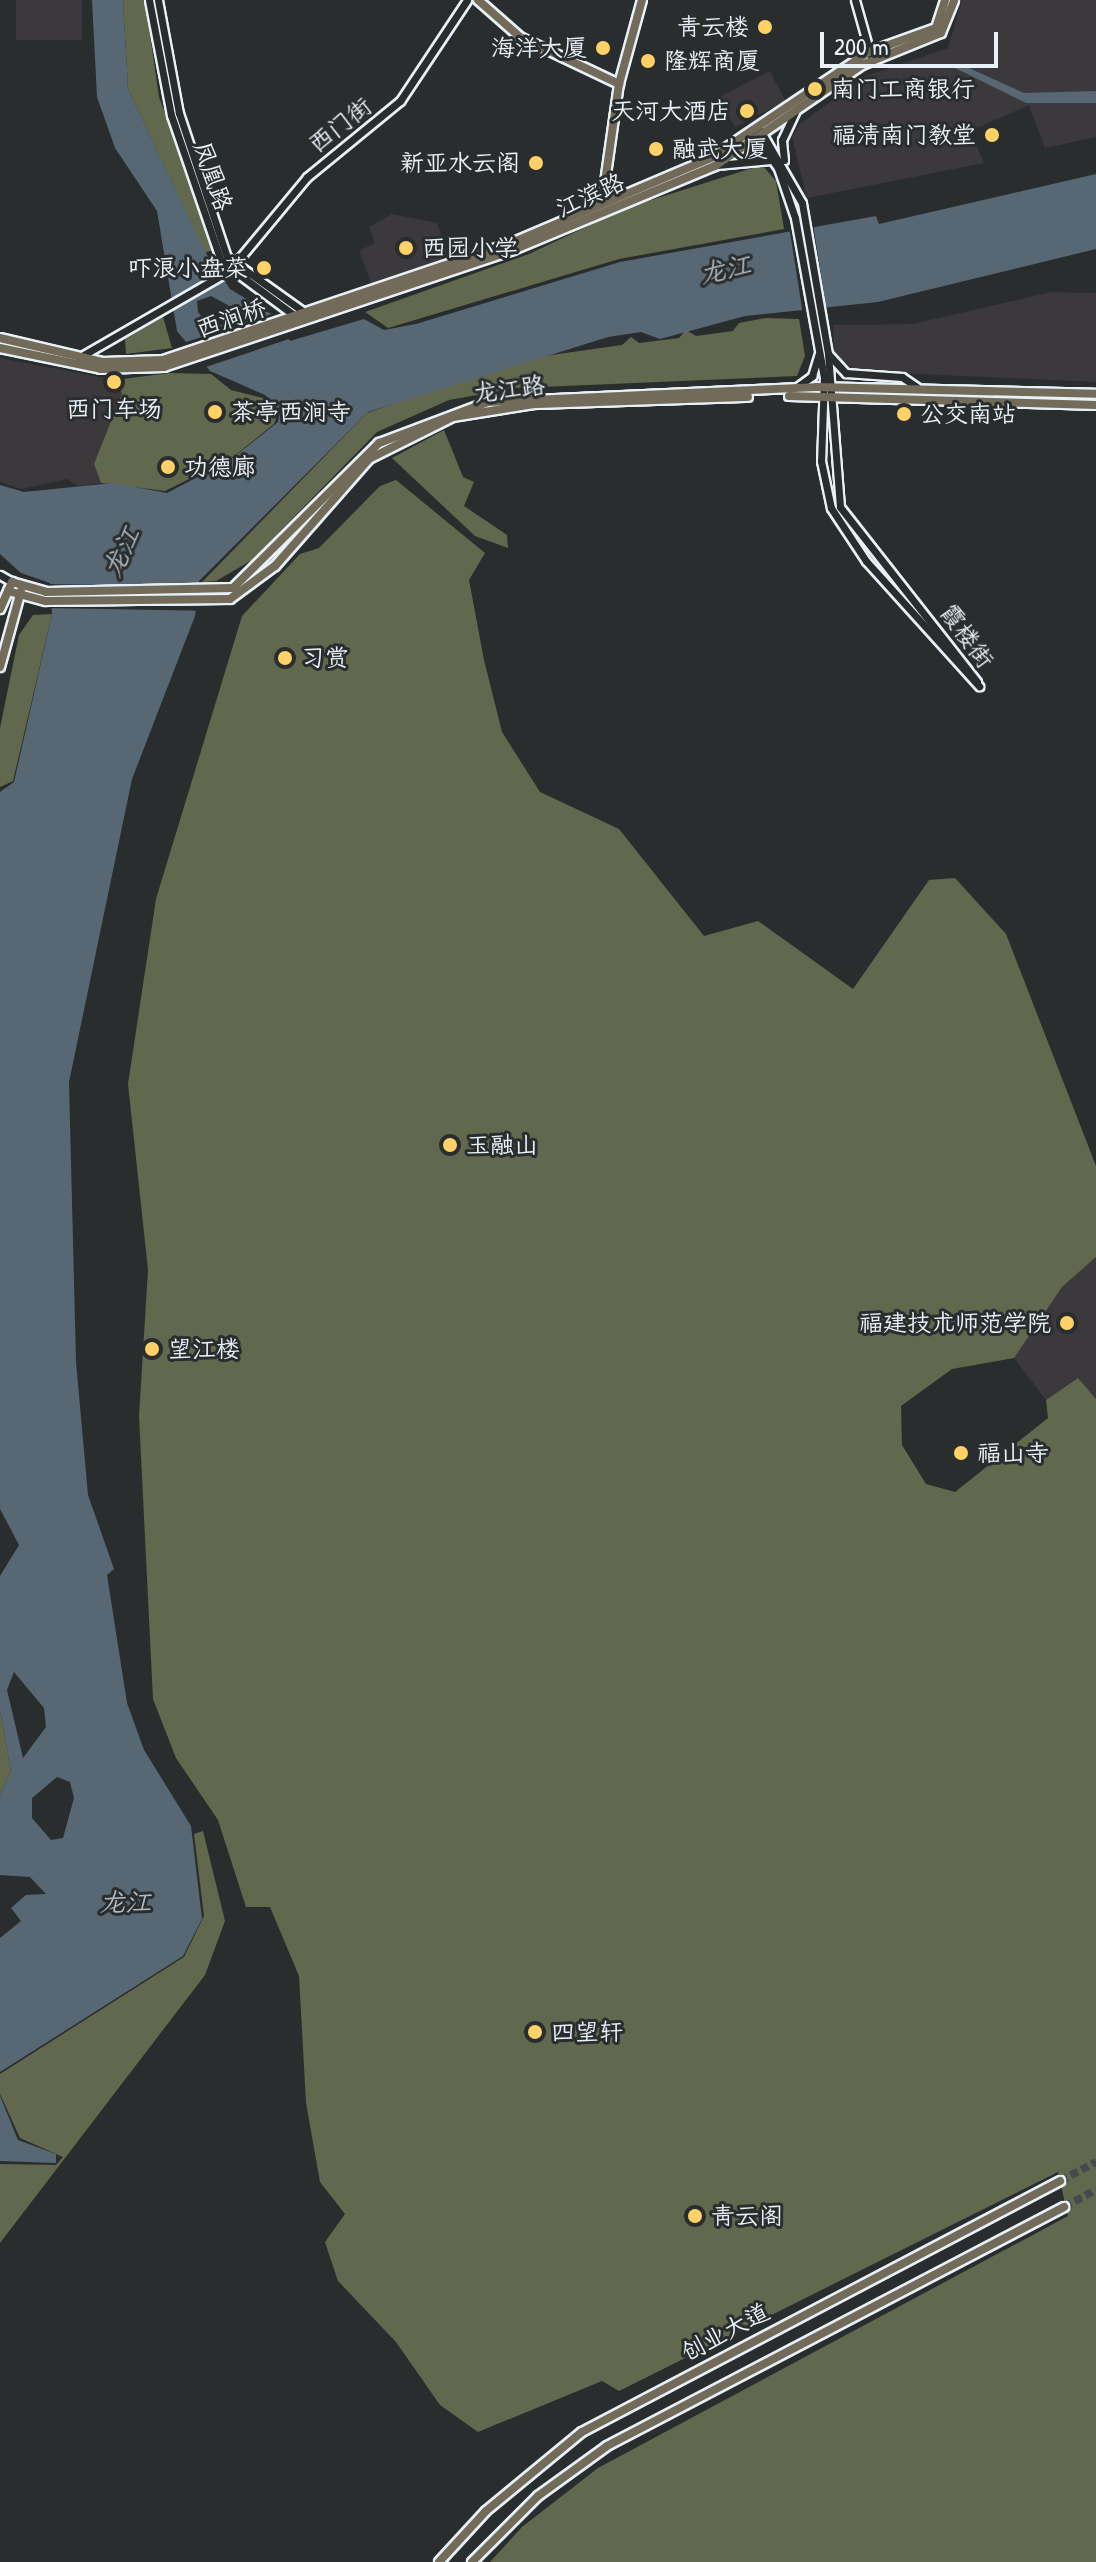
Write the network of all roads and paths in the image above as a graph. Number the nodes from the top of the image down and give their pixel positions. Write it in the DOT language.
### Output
graph roads {
  1 [pos="149,0"];
  2 [pos="158,0"];
  3 [pos="467,0"];
  4 [pos="481,0"];
  5 [pos="642,0"];
  6 [pos="855,0"];
  7 [pos="945,0"];
  8 [pos="954,0"];
  9 [pos="870,55"];
  10 [pos="620,81"];
  11 [pos="795,112"];
  12 [pos="758,133"];
  13 [pos="715,166"];
  14 [pos="782,167"];
  15 [pos="586,208"];
  16 [pos="229,271"];
  17 [pos="305,318"];
  18 [pos="288,324"];
  19 [pos="0,338"];
  20 [pos="0,348"];
  21 [pos="824,352"];
  22 [pos="191,357"];
  23 [pos="77,358"];
  24 [pos="917,387"];
  25 [pos="788,391"];
  26 [pos="828,391"];
  27 [pos="1096,394"];
  28 [pos="1096,405"];
  29 [pos="0,575"];
  30 [pos="7,586"];
  31 [pos="21,591"];
  32 [pos="46,596"];
  33 [pos="211,599"];
  34 [pos="35,600"];
  35 [pos="0,609"];
  36 [pos="10,621"];
  37 [pos="0,667"];
  38 [pos="1060,2181"];
  39 [pos="1064,2207"];
  40 [pos="439,2562"];
  41 [pos="472,2562"];
  1 -- 16 [label="street, 凤凰路"];
  2 -- 16 [label="street, 凤凰路"];
  3 -- 16 [label="street, 西门街"];
  4 -- 10 [label="main road"];
  5 -- 10 [label="main road"];
  6 -- 9 [label="street"];
  7 -- 9 [label="main road, 江滨路"];
  8 -- 9 [label="main road, 江滨路"];
  9 -- 11 [label="main road, 江滨路"];
  9 -- 12 [label="main road, 江滨路"];
  10 -- 15 [label="main road"];
  11 -- 12 [label="main road, 江滨路"];
  11 -- 14 [label="street"];
  12 -- 13 [label="main road, 江滨路"];
  12 -- 14 [label="street"];
  12 -- 15 [label="main road, 江滨路"];
  13 -- 14 [label="street"];
  13 -- 17 [label="main road, 江滨路"];
  14 -- 21 [label="street"];
  14 -- 21 [label="street"];
  15 -- 17 [label="main road, 江滨路"];
  16 -- 17 [label="street"];
  16 -- 23 [label="street"];
  17 -- 18 [label="main road, 江滨路"];
  18 -- 22 [label="main road, 西涧桥"];
  19 -- 23 [label="main road"];
  20 -- 22 [label="main road"];
  21 -- 24 [label="street"];
  21 -- 25 [label="street"];
  21 -- 26 [label="street"];
  22 -- 23 [label="main road"];
  24 -- 26 [label="main road, 龙江路"];
  24 -- 27 [label="main road, 龙江路"];
  25 -- 26 [label="main road, 龙江路"];
  25 -- 33 [label="main road, 龙江路"];
  26 -- 26 [label="street, 霞楼街"];
  26 -- 28 [label="main road, 龙江路"];
  26 -- 33 [label="main road, 龙江路"];
  29 -- 30 [label="street, 龙江路"];
  30 -- 31 [label="main road, 龙江路"];
  30 -- 35 [label="main road"];
  31 -- 32 [label="main road, 龙江路"];
  31 -- 34 [label="main road, 龙江路"];
  31 -- 36 [label="main road"];
  32 -- 33 [label="main road, 龙江路"];
  32 -- 34 [label="main road, 龙江路"];
  34 -- 36 [label="main road"];
  36 -- 37 [label="main road"];
  38 -- 40 [label="main road, 创业大道"];
  39 -- 41 [label="main road, 创业大道"];
}
